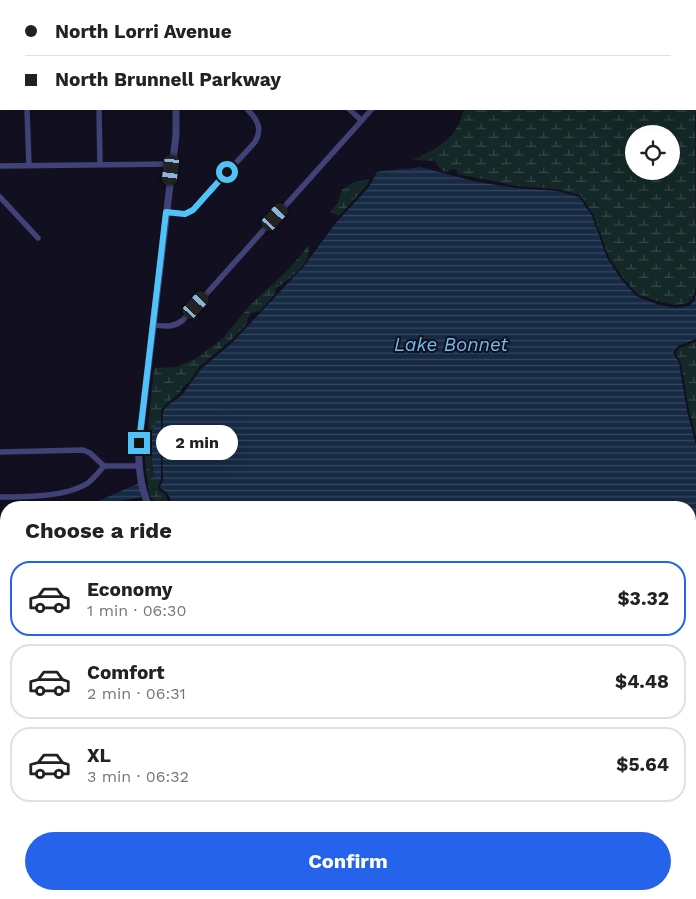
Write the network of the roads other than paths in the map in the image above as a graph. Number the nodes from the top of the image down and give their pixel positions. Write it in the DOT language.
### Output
graph roads {
  1 [pos="27,110"];
  2 [pos="99,110"];
  3 [pos="176,110"];
  4 [pos="248,110"];
  5 [pos="349,110"];
  6 [pos="371,110"];
  7 [pos="361,120"];
  8 [pos="172,164"];
  9 [pos="100,165"];
  10 [pos="0,166"];
  11 [pos="29,166"];
  12 [pos="0,197"];
  13 [pos="166,212"];
  14 [pos="38,238"];
  15 [pos="153,325"];
  16 [pos="0,452"];
  17 [pos="104,466"];
  18 [pos="139,466"];
  19 [pos="0,497"];
  20 [pos="147,501"];
  1 -- 11 [label="street"];
  2 -- 9 [label="street"];
  3 -- 8 [label="street"];
  4 -- 13 [label="street"];
  5 -- 7 [label="street"];
  6 -- 7 [label="street"];
  7 -- 15 [label="street"];
  8 -- 9 [label="street"];
  8 -- 13 [label="street"];
  9 -- 11 [label="street"];
  10 -- 11 [label="street"];
  12 -- 14 [label="street"];
  13 -- 15 [label="street"];
  15 -- 18 [label="street"];
  16 -- 17 [label="street"];
  17 -- 18 [label="street"];
  17 -- 19 [label="street"];
  18 -- 20 [label="street"];
}
